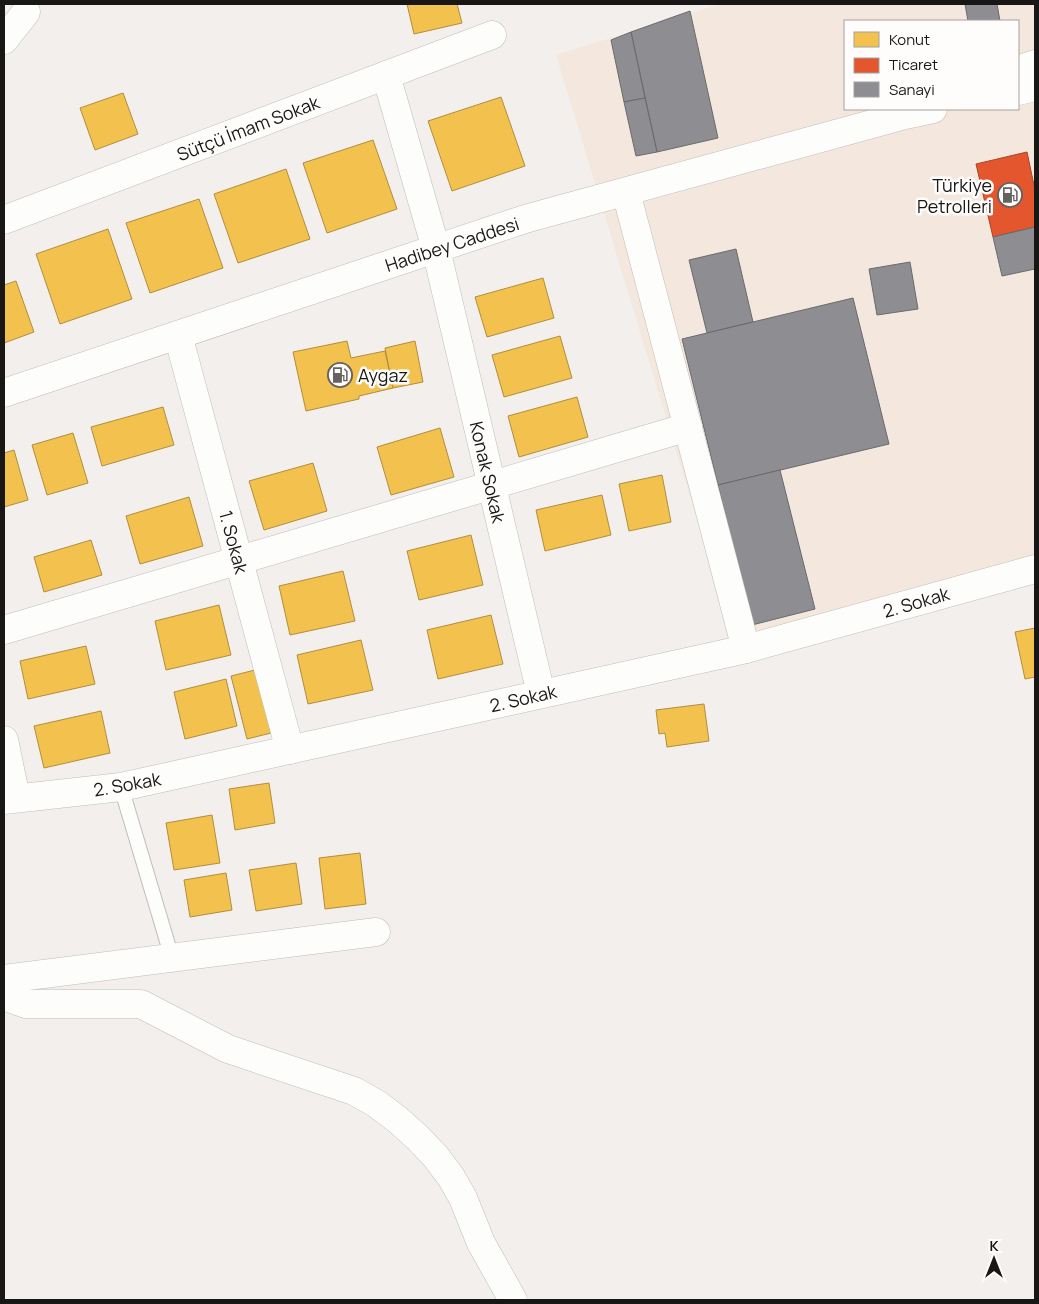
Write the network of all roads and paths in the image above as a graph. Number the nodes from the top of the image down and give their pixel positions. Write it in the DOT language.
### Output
graph roads {
  1 [pos="26,12"];
  2 [pos="492,35"];
  3 [pos="4,40"];
  4 [pos="1035,64"];
  5 [pos="1019,70"];
  6 [pos="386,75"];
  7 [pos="1035,87"];
  8 [pos="1019,90"];
  9 [pos="926,110"];
  10 [pos="912,112"];
  11 [pos="626,192"];
  12 [pos="4,220"];
  13 [pos="436,249"];
  14 [pos="178,335"];
  15 [pos="4,392"];
  16 [pos="688,427"];
  17 [pos="492,485"];
  18 [pos="238,560"];
  19 [pos="1035,569"];
  20 [pos="4,630"];
  21 [pos="746,649"];
  22 [pos="541,694"];
  23 [pos="4,740"];
  24 [pos="290,750"];
  25 [pos="121,787"];
  26 [pos="10,799"];
  27 [pos="376,932"];
  28 [pos="172,958"];
  29 [pos="4,980"];
  30 [pos="4,996"];
  31 [pos="514,1300"];
  1 -- 3 [label="street"];
  2 -- 6 [label="street, Sütçü İmam Sokak"];
  4 -- 5 [label="street"];
  6 -- 12 [label="street, Sütçü İmam Sokak"];
  6 -- 13 [label="street, Konak Sokak"];
  7 -- 8 [label="street"];
  9 -- 10 [label="street, Hadibey Caddesi"];
  10 -- 11 [label="street, Hadibey Caddesi"];
  11 -- 13 [label="street, Hadibey Caddesi"];
  11 -- 16 [label="street"];
  13 -- 14 [label="street, Hadibey Caddesi"];
  13 -- 17 [label="street, Konak Sokak"];
  14 -- 15 [label="street, Hadibey Caddesi"];
  14 -- 18 [label="street, 1. Sokak"];
  16 -- 17 [label="street"];
  16 -- 21 [label="street"];
  17 -- 18 [label="street"];
  17 -- 22 [label="street, Konak Sokak"];
  18 -- 20 [label="street"];
  18 -- 24 [label="street, 1. Sokak"];
  19 -- 21 [label="street, 2. Sokak"];
  21 -- 22 [label="street, 2. Sokak"];
  22 -- 24 [label="street, 2. Sokak"];
  23 -- 26 [label="street"];
  24 -- 25 [label="street, 2. Sokak"];
  25 -- 26 [label="street, 2. Sokak"];
  25 -- 28 [label="lane"];
  27 -- 28 [label="street"];
  28 -- 29 [label="street"];
  30 -- 31 [label="street"];
}
